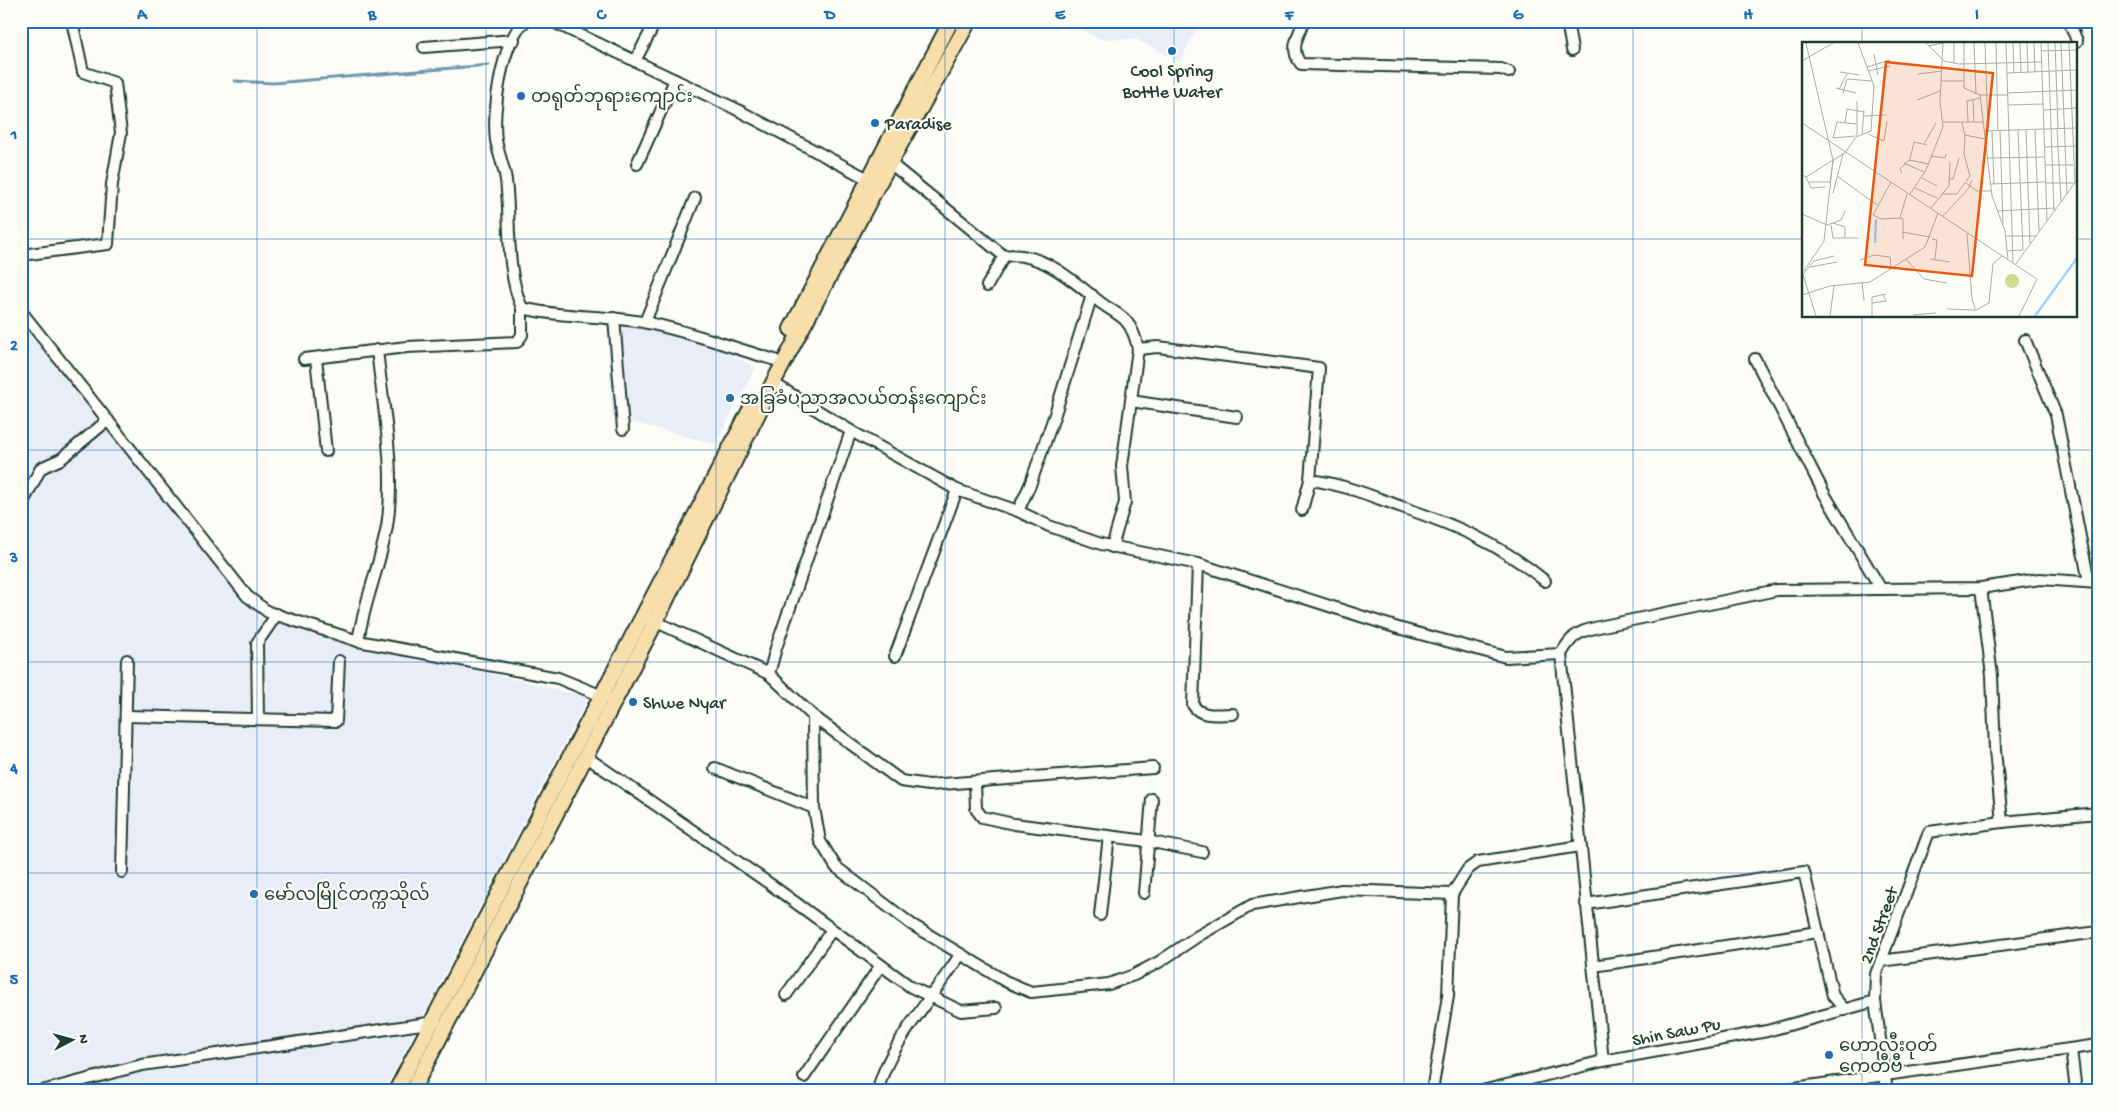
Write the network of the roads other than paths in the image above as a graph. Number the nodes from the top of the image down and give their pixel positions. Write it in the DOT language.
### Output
graph roads {
  1 [pos="72,21"];
  2 [pos="526,21"];
  3 [pos="551,21"];
  4 [pos="656,21"];
  5 [pos="951,21"];
  6 [pos="969,21"];
  7 [pos="1304,21"];
  8 [pos="1567,21"];
  9 [pos="2069,21"];
  10 [pos="514,40"];
  11 [pos="2077,41"];
  12 [pos="424,48"];
  13 [pos="1572,50"];
  14 [pos="635,61"];
  15 [pos="1509,72"];
  16 [pos="676,80"];
  17 [pos="637,164"];
  18 [pos="890,164"];
  19 [pos="874,180"];
  20 [pos="695,198"];
  21 [pos="21,256"];
  22 [pos="1004,256"];
  23 [pos="987,286"];
  24 [pos="1092,296"];
  25 [pos="522,308"];
  26 [pos="21,311"];
  27 [pos="614,318"];
  28 [pos="645,322"];
  29 [pos="2025,340"];
  30 [pos="1138,349"];
  31 [pos="377,350"];
  32 [pos="316,358"];
  33 [pos="304,359"];
  34 [pos="1755,359"];
  35 [pos="775,360"];
  36 [pos="773,383"];
  37 [pos="1131,401"];
  38 [pos="1237,417"];
  39 [pos="108,420"];
  40 [pos="623,429"];
  41 [pos="851,431"];
  42 [pos="326,451"];
  43 [pos="1310,480"];
  44 [pos="957,490"];
  45 [pos="21,506"];
  46 [pos="1302,510"];
  47 [pos="1018,511"];
  48 [pos="1112,547"];
  49 [pos="1198,564"];
  50 [pos="1545,581"];
  51 [pos="2093,582"];
  52 [pos="1981,588"];
  53 [pos="1881,589"];
  54 [pos="277,614"];
  55 [pos="643,614"];
  56 [pos="655,623"];
  57 [pos="358,641"];
  58 [pos="1561,654"];
  59 [pos="895,656"];
  60 [pos="127,660"];
  61 [pos="339,661"];
  62 [pos="769,674"];
  63 [pos="608,698"];
  64 [pos="1233,714"];
  65 [pos="127,716"];
  66 [pos="813,716"];
  67 [pos="258,719"];
  68 [pos="585,756"];
  69 [pos="715,768"];
  70 [pos="1153,768"];
  71 [pos="975,782"];
  72 [pos="1152,799"];
  73 [pos="814,808"];
  74 [pos="2098,813"];
  75 [pos="2002,822"];
  76 [pos="1109,836"];
  77 [pos="1147,841"];
  78 [pos="1580,846"];
  79 [pos="1202,852"];
  80 [pos="122,872"];
  81 [pos="1144,893"];
  82 [pos="1452,894"];
  83 [pos="1586,904"];
  84 [pos="1100,915"];
  85 [pos="832,930"];
  86 [pos="1818,932"];
  87 [pos="2098,932"];
  88 [pos="960,955"];
  89 [pos="1881,961"];
  90 [pos="881,965"];
  91 [pos="1592,966"];
  92 [pos="786,996"];
  93 [pos="931,998"];
  94 [pos="1875,1001"];
  95 [pos="996,1008"];
  96 [pos="1845,1010"];
  97 [pos="449,1020"];
  98 [pos="431,1022"];
  99 [pos="2098,1045"];
  100 [pos="2071,1049"];
  101 [pos="1603,1061"];
  102 [pos="1885,1074"];
  103 [pos="804,1077"];
  104 [pos="1515,1087"];
  105 [pos="42,1091"];
  106 [pos="396,1091"];
  107 [pos="412,1091"];
  108 [pos="878,1091"];
  109 [pos="1432,1091"];
  110 [pos="1482,1091"];
  111 [pos="1772,1091"];
  112 [pos="1887,1091"];
  113 [pos="2076,1091"];
  1 -- 21 [label="street"];
  2 -- 10 [label="street"];
  3 -- 14 [label="street"];
  4 -- 14 [label="street"];
  5 -- 19 [label="main road"];
  6 -- 18 [label="main road"];
  7 -- 15 [label="street"];
  8 -- 13 [label="street"];
  9 -- 11 [label="street"];
  10 -- 12 [label="street"];
  10 -- 25 [label="street"];
  14 -- 16 [label="street"];
  16 -- 17 [label="street"];
  16 -- 19 [label="street"];
  18 -- 19 [label="main road"];
  18 -- 22 [label="street"];
  19 -- 35 [label="main road"];
  19 -- 36 [label="main road"];
  20 -- 28 [label="street"];
  22 -- 23 [label="street"];
  22 -- 24 [label="street"];
  24 -- 30 [label="street"];
  24 -- 47 [label="street"];
  25 -- 27 [label="street"];
  25 -- 31 [label="street"];
  26 -- 39 [label="street"];
  27 -- 28 [label="street"];
  27 -- 40 [label="street"];
  28 -- 35 [label="street"];
  29 -- 51 [label="street"];
  30 -- 37 [label="street"];
  30 -- 43 [label="street"];
  31 -- 32 [label="street"];
  31 -- 57 [label="street"];
  32 -- 33 [label="street"];
  32 -- 42 [label="street"];
  34 -- 53 [label="street"];
  35 -- 55 [label="main road"];
  36 -- 41 [label="street"];
  36 -- 56 [label="main road"];
  37 -- 38 [label="street"];
  37 -- 48 [label="street"];
  39 -- 45 [label="street"];
  39 -- 54 [label="street"];
  41 -- 44 [label="street"];
  41 -- 62 [label="street"];
  43 -- 46 [label="street"];
  43 -- 50 [label="street"];
  44 -- 47 [label="street"];
  44 -- 59 [label="street"];
  47 -- 48 [label="street"];
  48 -- 49 [label="street"];
  49 -- 58 [label="street"];
  49 -- 64 [label="street"];
  51 -- 52 [label="street"];
  52 -- 53 [label="street"];
  52 -- 75 [label="street"];
  53 -- 58 [label="street"];
  54 -- 57 [label="street"];
  54 -- 67 [label="street"];
  55 -- 56 [label="street"];
  55 -- 63 [label="main road"];
  56 -- 62 [label="street"];
  56 -- 63 [label="main road"];
  57 -- 63 [label="street"];
  58 -- 78 [label="street"];
  60 -- 65 [label="street"];
  61 -- 67 [label="street"];
  62 -- 66 [label="street"];
  63 -- 68 [label="main road"];
  63 -- 98 [label="main road"];
  65 -- 67 [label="street"];
  65 -- 80 [label="street"];
  66 -- 71 [label="street"];
  66 -- 73 [label="street"];
  68 -- 85 [label="street"];
  68 -- 97 [label="main road"];
  69 -- 73 [label="street"];
  70 -- 71 [label="street"];
  71 -- 76 [label="street"];
  72 -- 77 [label="street"];
  73 -- 88 [label="street"];
  74 -- 75 [label="street"];
  75 -- 89 [label="street, 2nd Street"];
  76 -- 77 [label="street"];
  76 -- 84 [label="street"];
  77 -- 79 [label="street"];
  77 -- 81 [label="street"];
  78 -- 82 [label="street"];
  78 -- 83 [label="street"];
  82 -- 88 [label="street"];
  82 -- 109 [label="street"];
  83 -- 86 [label="street"];
  83 -- 91 [label="street"];
  85 -- 90 [label="street"];
  85 -- 92 [label="street"];
  86 -- 91 [label="street"];
  86 -- 96 [label="street"];
  87 -- 89 [label="street"];
  88 -- 93 [label="street"];
  89 -- 94 [label="street, 2nd Street"];
  90 -- 93 [label="street"];
  90 -- 103 [label="street"];
  91 -- 101 [label="street"];
  93 -- 95 [label="street"];
  93 -- 108 [label="street"];
  94 -- 96 [label="street, Shin Saw Pu"];
  94 -- 102 [label="street, 2nd Street"];
  96 -- 101 [label="street, Shin Saw Pu"];
  97 -- 98 [label="street"];
  97 -- 107 [label="main road"];
  98 -- 105 [label="street"];
  98 -- 106 [label="main road"];
  99 -- 100 [label="street"];
  100 -- 102 [label="street"];
  100 -- 113 [label="street"];
  101 -- 104 [label="street, Shin Saw Pu"];
  102 -- 111 [label="street"];
  102 -- 112 [label="street, 2nd Street"];
  104 -- 110 [label="street, Shin Saw Pu"];
}
